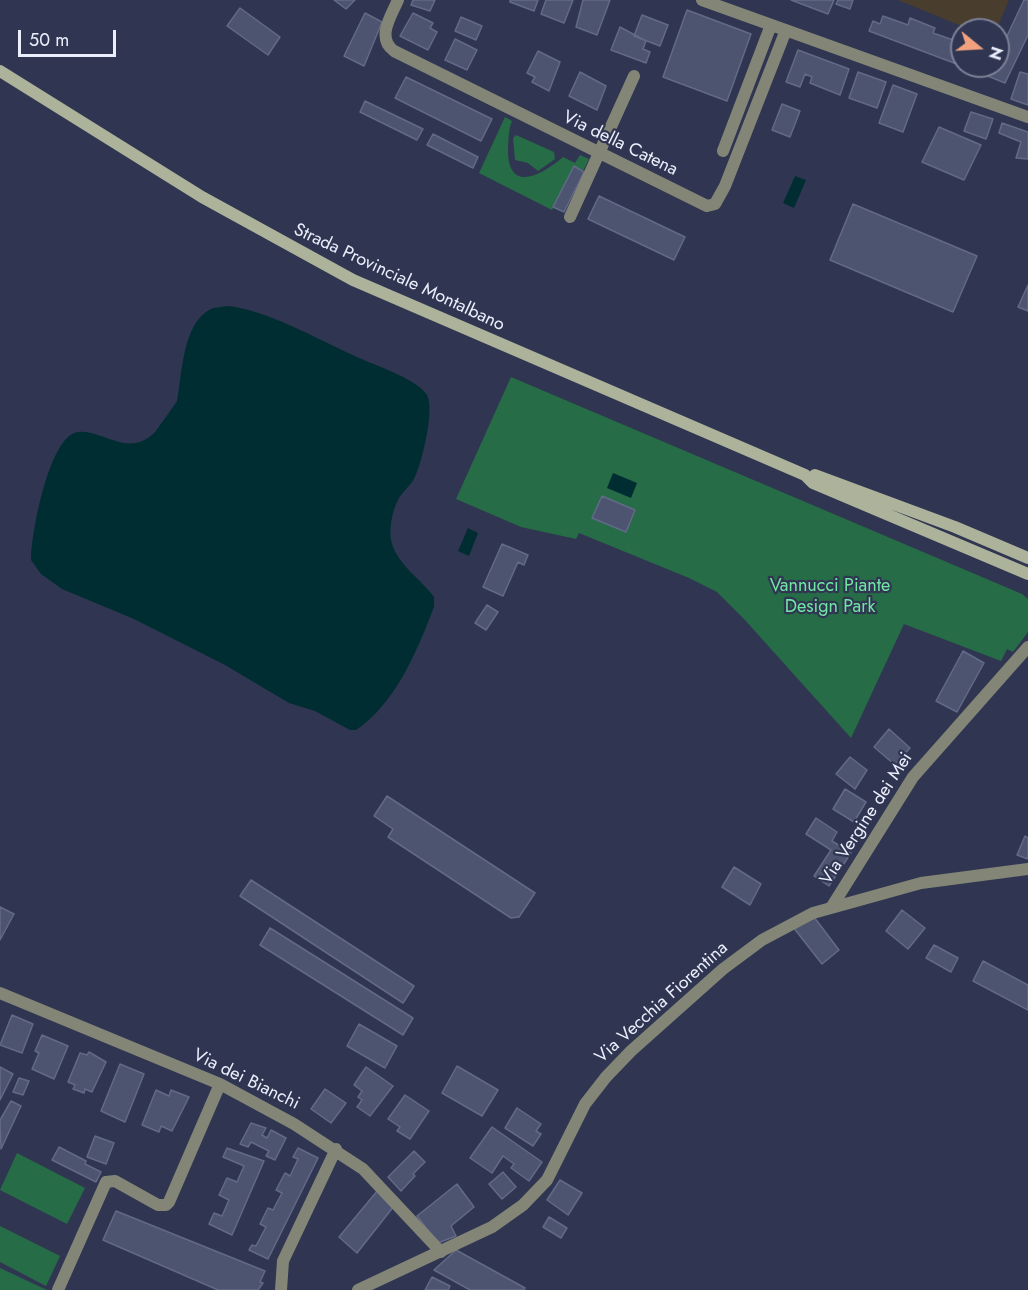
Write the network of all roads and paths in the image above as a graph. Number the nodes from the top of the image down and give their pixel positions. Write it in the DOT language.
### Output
graph roads {
  1 [pos="398,0"];
  2 [pos="702,0"];
  3 [pos="771,25"];
  4 [pos="786,30"];
  5 [pos="0,70"];
  6 [pos="634,76"];
  7 [pos="1028,117"];
  8 [pos="730,133"];
  9 [pos="744,139"];
  10 [pos="723,151"];
  11 [pos="599,153"];
  12 [pos="570,217"];
  13 [pos="805,475"];
  14 [pos="1028,558"];
  15 [pos="1028,574"];
  16 [pos="1028,647"];
  17 [pos="1028,653"];
  18 [pos="1007,670"];
  19 [pos="1028,869"];
  20 [pos="831,908"];
  21 [pos="0,993"];
  22 [pos="220,1084"];
  23 [pos="336,1149"];
  24 [pos="441,1252"];
  25 [pos="283,1289"];
  26 [pos="58,1290"];
  27 [pos="358,1290"];
  1 -- 11 [label="street, Via della Catena"];
  2 -- 3 [label="street"];
  3 -- 4 [label="street"];
  3 -- 8 [label="street"];
  4 -- 7 [label="street"];
  4 -- 9 [label="street, Via della Catena"];
  5 -- 13 [label="main road, Strada Provinciale Montalbano"];
  6 -- 11 [label="street"];
  8 -- 9 [label="street"];
  8 -- 10 [label="street"];
  9 -- 11 [label="street, Via della Catena"];
  11 -- 12 [label="street"];
  13 -- 14 [label="main road, Strada Provinciale Montalbano"];
  13 -- 15 [label="main road, Strada Provinciale Montalbano"];
  16 -- 18 [label="street, Via Vergine dei Mei"];
  17 -- 18 [label="street, Via Vergine dei Mei"];
  18 -- 20 [label="street, Via Vergine dei Mei"];
  19 -- 20 [label="street, Via Vecchia Fiorentina"];
  20 -- 24 [label="street, Via Vecchia Fiorentina"];
  21 -- 22 [label="street, Via dei Bianchi"];
  22 -- 23 [label="street, Via dei Bianchi"];
  22 -- 26 [label="street"];
  23 -- 24 [label="street, Via dei Bianchi"];
  23 -- 25 [label="street"];
  24 -- 27 [label="street, Via Vecchia Fiorentina"];
}
